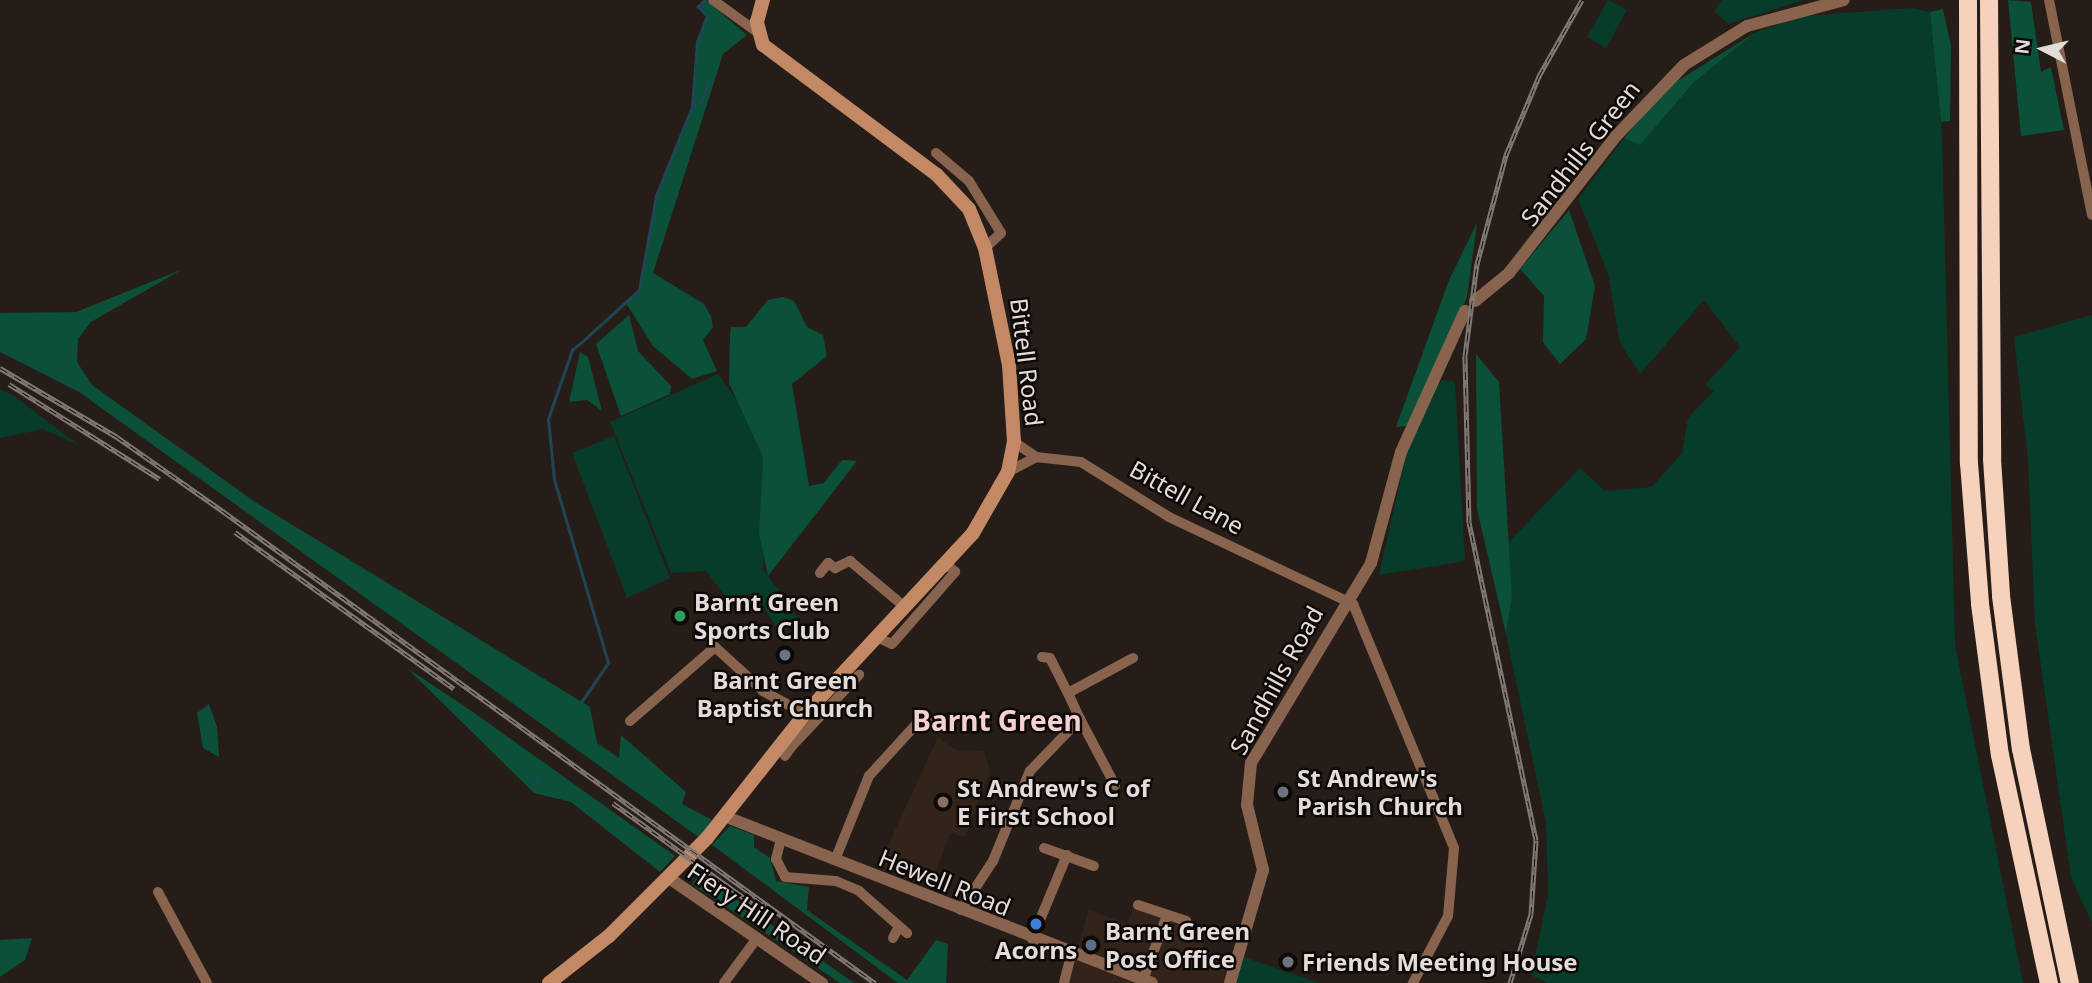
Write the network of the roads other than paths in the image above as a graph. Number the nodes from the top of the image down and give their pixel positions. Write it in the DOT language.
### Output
graph roads {
  1 [pos="713,0"];
  2 [pos="763,0"];
  3 [pos="1844,0"];
  4 [pos="1968,0"];
  5 [pos="1989,0"];
  6 [pos="2049,0"];
  7 [pos="757,32"];
  8 [pos="936,153"];
  9 [pos="2092,215"];
  10 [pos="985,248"];
  11 [pos="1475,301"];
  12 [pos="1465,311"];
  13 [pos="1014,442"];
  14 [pos="1036,457"];
  15 [pos="1008,472"];
  16 [pos="946,564"];
  17 [pos="820,573"];
  18 [pos="1344,600"];
  19 [pos="906,608"];
  20 [pos="879,638"];
  21 [pos="1042,656"];
  22 [pos="1133,657"];
  23 [pos="859,675"];
  24 [pos="838,689"];
  25 [pos="1068,693"];
  26 [pos="805,714"];
  27 [pos="1080,719"];
  28 [pos="927,720"];
  29 [pos="630,721"];
  30 [pos="789,743"];
  31 [pos="785,756"];
  32 [pos="1115,785"];
  33 [pos="724,816"];
  34 [pos="781,839"];
  35 [pos="1044,848"];
  36 [pos="1067,855"];
  37 [pos="835,860"];
  38 [pos="1094,866"];
  39 [pos="669,878"];
  40 [pos="158,892"];
  41 [pos="1139,905"];
  42 [pos="961,910"];
  43 [pos="1167,915"];
  44 [pos="1186,921"];
  45 [pos="757,938"];
  46 [pos="893,938"];
  47 [pos="1032,939"];
  48 [pos="1071,954"];
  49 [pos="1148,981"];
  50 [pos="208,983"];
  51 [pos="549,983"];
  52 [pos="724,983"];
  53 [pos="822,983"];
  54 [pos="1064,983"];
  55 [pos="1230,983"];
  56 [pos="1413,983"];
  57 [pos="2049,983"];
  58 [pos="2070,983"];
  1 -- 7 [label="street"];
  2 -- 7 [label="main road"];
  3 -- 11 [label="street, Sandhills Green"];
  4 -- 57 [label="highway"];
  5 -- 58 [label="highway"];
  6 -- 9 [label="street"];
  7 -- 10 [label="main road, Bittell Road"];
  8 -- 10 [label="street"];
  10 -- 13 [label="main road, Bittell Road"];
  11 -- 12 [label="street"];
  12 -- 18 [label="street"];
  13 -- 14 [label="street"];
  13 -- 15 [label="main road, Bittell Road"];
  14 -- 15 [label="street"];
  14 -- 18 [label="street, Bittell Lane"];
  15 -- 16 [label="main road, Bittell Road"];
  16 -- 19 [label="main road, Bittell Road"];
  16 -- 20 [label="street"];
  17 -- 19 [label="street"];
  18 -- 55 [label="street, Sandhills Road"];
  18 -- 56 [label="street"];
  19 -- 20 [label="main road, Bittell Road"];
  20 -- 24 [label="main road, Bittell Road"];
  21 -- 25 [label="street"];
  22 -- 25 [label="street"];
  23 -- 24 [label="street"];
  24 -- 26 [label="main road, Bittell Road"];
  24 -- 30 [label="street"];
  25 -- 27 [label="street"];
  26 -- 29 [label="street"];
  26 -- 30 [label="main road, Bittell Road"];
  27 -- 32 [label="street"];
  27 -- 42 [label="street"];
  28 -- 37 [label="street"];
  30 -- 31 [label="street"];
  30 -- 33 [label="main road, Bittell Road"];
  33 -- 34 [label="street, Hewell Road"];
  33 -- 39 [label="main road, Bittell Road"];
  34 -- 37 [label="street, Hewell Road"];
  34 -- 46 [label="street"];
  35 -- 36 [label="street"];
  36 -- 38 [label="street"];
  36 -- 47 [label="street"];
  37 -- 42 [label="street, Hewell Road"];
  39 -- 45 [label="street, Fiery Hill Road"];
  39 -- 51 [label="main road, Bittell Road"];
  40 -- 50 [label="street"];
  41 -- 43 [label="street"];
  42 -- 47 [label="street, Hewell Road"];
  43 -- 44 [label="street"];
  43 -- 49 [label="street"];
  45 -- 52 [label="street"];
  45 -- 53 [label="street, Fiery Hill Road"];
  47 -- 48 [label="street, Hewell Road"];
  48 -- 49 [label="street, Hewell Road"];
  48 -- 54 [label="street"];
}
